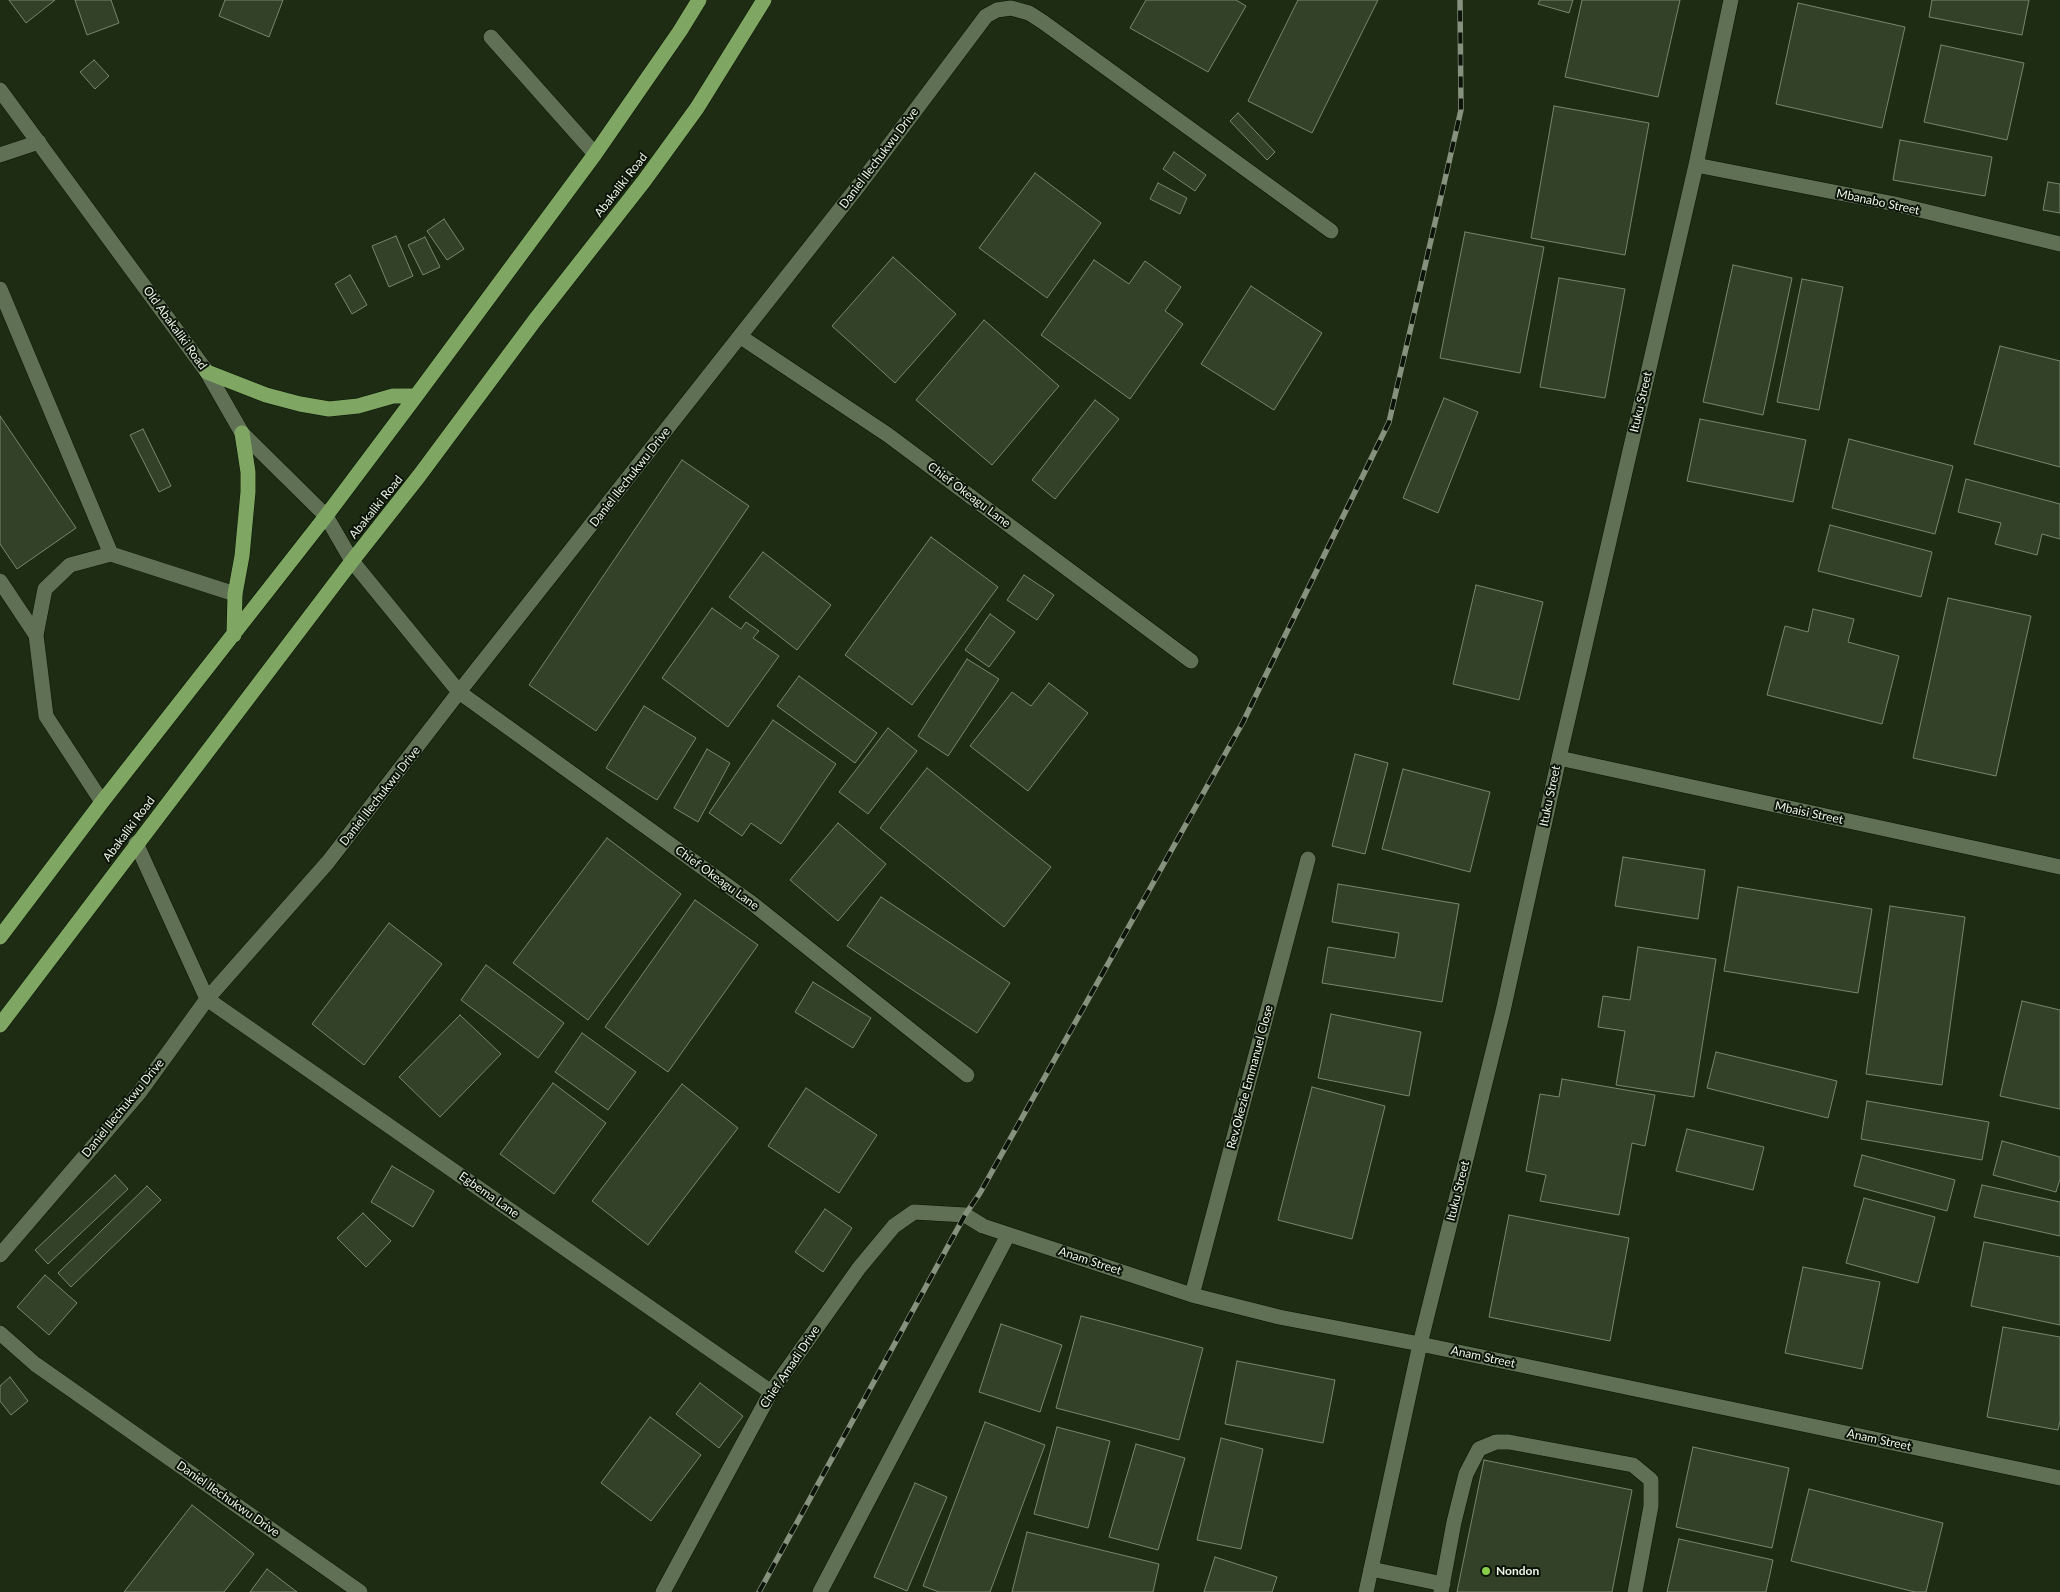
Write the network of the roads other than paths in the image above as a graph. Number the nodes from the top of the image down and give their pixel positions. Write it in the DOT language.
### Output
graph roads {
  1 [pos="699,0"];
  2 [pos="764,0"];
  3 [pos="1731,0"];
  4 [pos="491,37"];
  5 [pos="0,90"];
  6 [pos="39,142"];
  7 [pos="595,154"];
  8 [pos="0,155"];
  9 [pos="1696,165"];
  10 [pos="1331,232"];
  11 [pos="2060,244"];
  12 [pos="0,290"];
  13 [pos="741,337"];
  14 [pos="207,372"];
  15 [pos="416,396"];
  16 [pos="242,433"];
  17 [pos="326,516"];
  18 [pos="110,554"];
  19 [pos="352,561"];
  20 [pos="0,581"];
  21 [pos="235,594"];
  22 [pos="36,635"];
  23 [pos="234,635"];
  24 [pos="1191,661"];
  25 [pos="459,692"];
  26 [pos="1559,758"];
  27 [pos="102,802"];
  28 [pos="136,843"];
  29 [pos="1308,859"];
  30 [pos="2060,867"];
  31 [pos="0,937"];
  32 [pos="207,999"];
  33 [pos="0,1025"];
  34 [pos="967,1075"];
  35 [pos="914,1212"];
  36 [pos="1008,1235"];
  37 [pos="0,1254"];
  38 [pos="1192,1295"];
  39 [pos="0,1333"];
  40 [pos="1420,1344"];
  41 [pos="771,1392"];
  42 [pos="2060,1478"];
  43 [pos="1371,1569"];
  44 [pos="1442,1588"];
  45 [pos="825,1591"];
  46 [pos="360,1592"];
  47 [pos="664,1592"];
  48 [pos="1366,1592"];
  49 [pos="1635,1592"];
  1 -- 7 [label="highway"];
  2 -- 19 [label="highway, Abakaliki Road"];
  3 -- 9 [label="street, Ituku Street"];
  4 -- 7 [label="street"];
  5 -- 6 [label="street, Old Abakaliki Road"];
  6 -- 8 [label="street"];
  6 -- 14 [label="street, Old Abakaliki Road"];
  7 -- 15 [label="highway"];
  9 -- 11 [label="street, Mbanabo Street"];
  9 -- 26 [label="street, Ituku Street"];
  10 -- 13 [label="street, Daniel Ilechukwu Drive"];
  12 -- 18 [label="street"];
  13 -- 24 [label="street, Chief Okeagu Lane"];
  13 -- 25 [label="street, Daniel Ilechukwu Drive"];
  14 -- 15 [label="highway"];
  14 -- 16 [label="street, Old Abakaliki Road"];
  15 -- 17 [label="highway"];
  16 -- 17 [label="street, Old Abakaliki Road"];
  16 -- 21 [label="highway"];
  17 -- 19 [label="street, Old Abakaliki Road"];
  17 -- 23 [label="highway"];
  18 -- 21 [label="street"];
  18 -- 22 [label="street"];
  19 -- 25 [label="street, Chief Okeagu Lane"];
  19 -- 28 [label="highway, Abakaliki Road"];
  20 -- 22 [label="street"];
  21 -- 23 [label="highway"];
  22 -- 27 [label="street"];
  23 -- 27 [label="highway"];
  25 -- 32 [label="street, Daniel Ilechukwu Drive"];
  25 -- 34 [label="street, Chief Okeagu Lane"];
  26 -- 30 [label="street, Mbaisi Street"];
  26 -- 40 [label="street, Ituku Street"];
  27 -- 31 [label="highway"];
  28 -- 32 [label="street"];
  28 -- 33 [label="highway, Abakaliki Road"];
  29 -- 38 [label="street, Rev.Okezie Emmanuel Close"];
  32 -- 37 [label="street, Daniel Ilechukwu Drive"];
  32 -- 41 [label="street, Egbema Lane"];
  35 -- 36 [label="street, Anam Street"];
  35 -- 41 [label="street, Chief Amadi Drive"];
  36 -- 38 [label="street, Anam Street"];
  36 -- 45 [label="street"];
  38 -- 40 [label="street, Anam Street"];
  39 -- 46 [label="street, Daniel Ilechukwu Drive"];
  40 -- 42 [label="street, Anam Street"];
  40 -- 43 [label="street, Ituku Street"];
  41 -- 47 [label="street, Chief Amadi Drive"];
  43 -- 44 [label="street"];
  43 -- 48 [label="street, Ituku Street"];
  44 -- 49 [label="street"];
}
